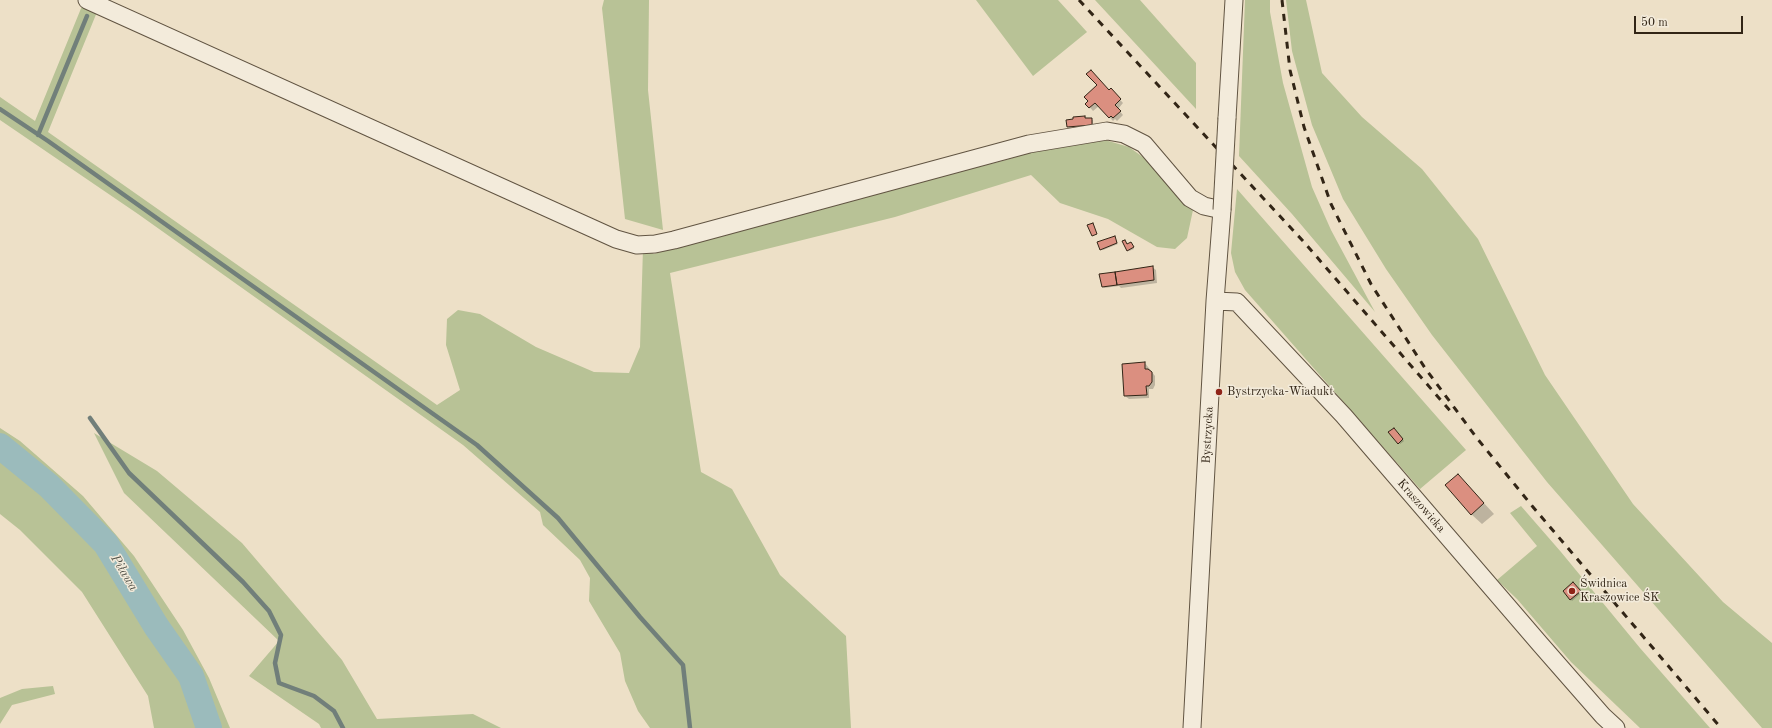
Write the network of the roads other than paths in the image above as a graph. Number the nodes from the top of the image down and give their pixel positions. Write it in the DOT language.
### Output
graph roads {
  1 [pos="87,0"];
  2 [pos="1234,0"];
  3 [pos="1222,210"];
  4 [pos="1215,301"];
  5 [pos="1192,728"];
  6 [pos="1616,728"];
  1 -- 3 [label="street"];
  2 -- 3 [label="street, Bystrzycka, bridge"];
  3 -- 4 [label="street, Bystrzycka"];
  4 -- 5 [label="street, Bystrzycka"];
  4 -- 6 [label="street, Kraszowicka"];
}
